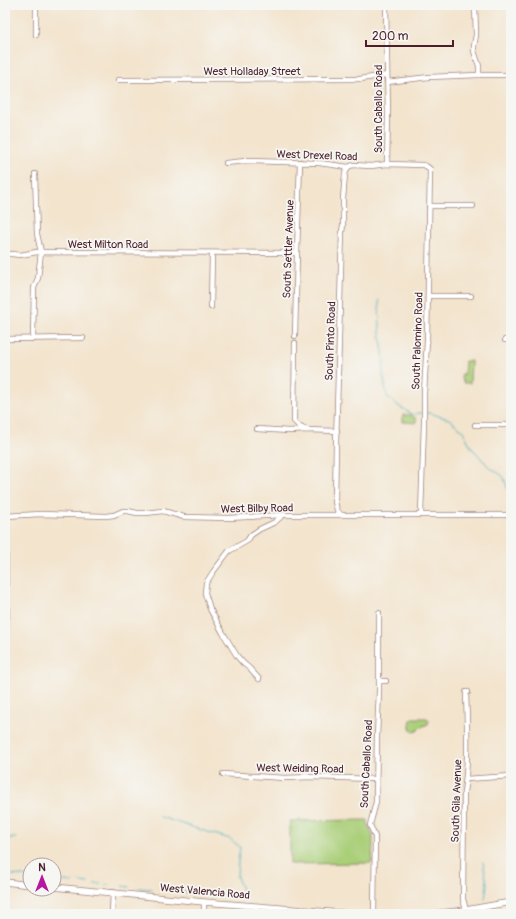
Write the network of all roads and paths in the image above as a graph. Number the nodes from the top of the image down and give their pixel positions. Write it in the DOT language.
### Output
graph roads {
  1 [pos="36,5"];
  2 [pos="386,5"];
  3 [pos="475,5"];
  4 [pos="36,35"];
  5 [pos="387,75"];
  6 [pos="479,75"];
  7 [pos="511,75"];
  8 [pos="118,80"];
  9 [pos="387,82"];
  10 [pos="300,162"];
  11 [pos="226,163"];
  12 [pos="387,164"];
  13 [pos="348,167"];
  14 [pos="430,169"];
  15 [pos="35,174"];
  16 [pos="429,206"];
  17 [pos="473,206"];
  18 [pos="41,252"];
  19 [pos="212,253"];
  20 [pos="297,253"];
  21 [pos="5,254"];
  22 [pos="428,296"];
  23 [pos="471,296"];
  24 [pos="211,307"];
  25 [pos="295,336"];
  26 [pos="83,338"];
  27 [pos="5,339"];
  28 [pos="33,339"];
  29 [pos="505,340"];
  30 [pos="511,340"];
  31 [pos="295,343"];
  32 [pos="475,425"];
  33 [pos="511,425"];
  34 [pos="257,429"];
  35 [pos="307,430"];
  36 [pos="337,431"];
  37 [pos="421,514"];
  38 [pos="341,515"];
  39 [pos="511,515"];
  40 [pos="6,516"];
  41 [pos="283,516"];
  42 [pos="379,613"];
  43 [pos="5,634"];
  44 [pos="259,678"];
  45 [pos="379,681"];
  46 [pos="386,682"];
  47 [pos="467,692"];
  48 [pos="223,774"];
  49 [pos="511,776"];
  50 [pos="376,779"];
  51 [pos="466,779"];
  52 [pos="5,882"];
  53 [pos="22,884"];
  54 [pos="62,888"];
  55 [pos="112,892"];
  56 [pos="204,902"];
  57 [pos="511,902"];
  58 [pos="287,911"];
  59 [pos="463,912"];
  60 [pos="112,914"];
  61 [pos="204,914"];
  62 [pos="354,914"];
  63 [pos="374,914"];
  64 [pos="432,914"];
  1 -- 4 [label="street"];
  2 -- 5 [label="street, South Caballo Road"];
  3 -- 6 [label="street"];
  5 -- 8 [label="street, West Holladay Street"];
  5 -- 9 [label="street, South Caballo Road"];
  6 -- 7 [label="street"];
  6 -- 9 [label="street"];
  9 -- 12 [label="street, South Caballo Road"];
  10 -- 11 [label="street, West Drexel Road"];
  10 -- 13 [label="street, West Drexel Road"];
  10 -- 20 [label="street, South Settler Avenue"];
  12 -- 13 [label="street, West Drexel Road"];
  12 -- 14 [label="street, West Drexel Road"];
  13 -- 36 [label="street, South Pinto Road"];
  14 -- 16 [label="street, South Palomino Road"];
  15 -- 18 [label="street"];
  16 -- 17 [label="street"];
  16 -- 22 [label="street, South Palomino Road"];
  18 -- 19 [label="street, West Milton Road"];
  18 -- 21 [label="street, West Milton Road"];
  18 -- 28 [label="street"];
  19 -- 20 [label="street, West Milton Road"];
  19 -- 24 [label="street"];
  20 -- 25 [label="street, South Settler Avenue"];
  22 -- 23 [label="street"];
  22 -- 37 [label="street, South Palomino Road"];
  26 -- 28 [label="street"];
  27 -- 28 [label="street"];
  29 -- 30 [label="street"];
  31 -- 35 [label="street"];
  32 -- 33 [label="street"];
  34 -- 35 [label="street"];
  35 -- 36 [label="street"];
  36 -- 38 [label="street, South Pinto Road"];
  37 -- 38 [label="street, West Bilby Road"];
  37 -- 39 [label="street, West Bilby Road"];
  38 -- 41 [label="street, West Bilby Road"];
  40 -- 41 [label="street, West Bilby Road"];
  40 -- 43 [label="street"];
  41 -- 44 [label="street"];
  42 -- 45 [label="street, South Caballo Road"];
  45 -- 46 [label="street"];
  45 -- 50 [label="street, South Caballo Road"];
  47 -- 51 [label="street, South Gila Avenue"];
  48 -- 50 [label="street, West Weiding Road"];
  49 -- 51 [label="street"];
  50 -- 63 [label="street, South Caballo Road"];
  51 -- 59 [label="street, South Gila Avenue"];
  52 -- 53 [label="main road"];
  54 -- 55 [label="main road, West Valencia Road"];
  55 -- 56 [label="main road, West Valencia Road"];
  55 -- 60 [label="street"];
  56 -- 58 [label="main road, West Valencia Road"];
  56 -- 61 [label="street"];
  57 -- 59 [label="main road"];
  58 -- 62 [label="main road, West Valencia Road"];
  59 -- 64 [label="main road"];
}
